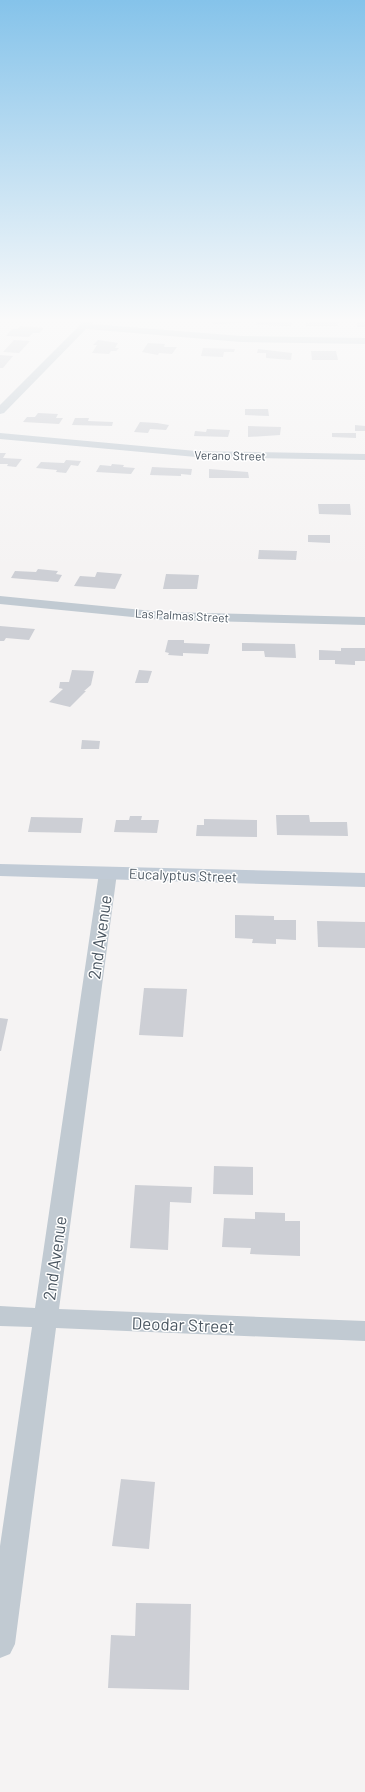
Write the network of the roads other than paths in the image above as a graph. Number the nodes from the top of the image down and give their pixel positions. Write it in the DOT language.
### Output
graph roads {
  1 [pos="0,436"];
  2 [pos="365,457"];
  3 [pos="0,600"];
  4 [pos="365,621"];
  5 [pos="0,870"];
  6 [pos="108,873"];
  7 [pos="365,880"];
  8 [pos="0,1316"];
  9 [pos="46,1318"];
  10 [pos="365,1331"];
  11 [pos="0,1644"];
  1 -- 2 [label="street, Verano Street"];
  3 -- 4 [label="street, Las Palmas Street"];
  5 -- 6 [label="main road, Eucalyptus Street"];
  6 -- 7 [label="main road, Eucalyptus Street"];
  6 -- 9 [label="street, 2nd Avenue"];
  8 -- 9 [label="street, Deodar Street"];
  9 -- 10 [label="street, Deodar Street"];
  9 -- 11 [label="street, 2nd Avenue"];
}
